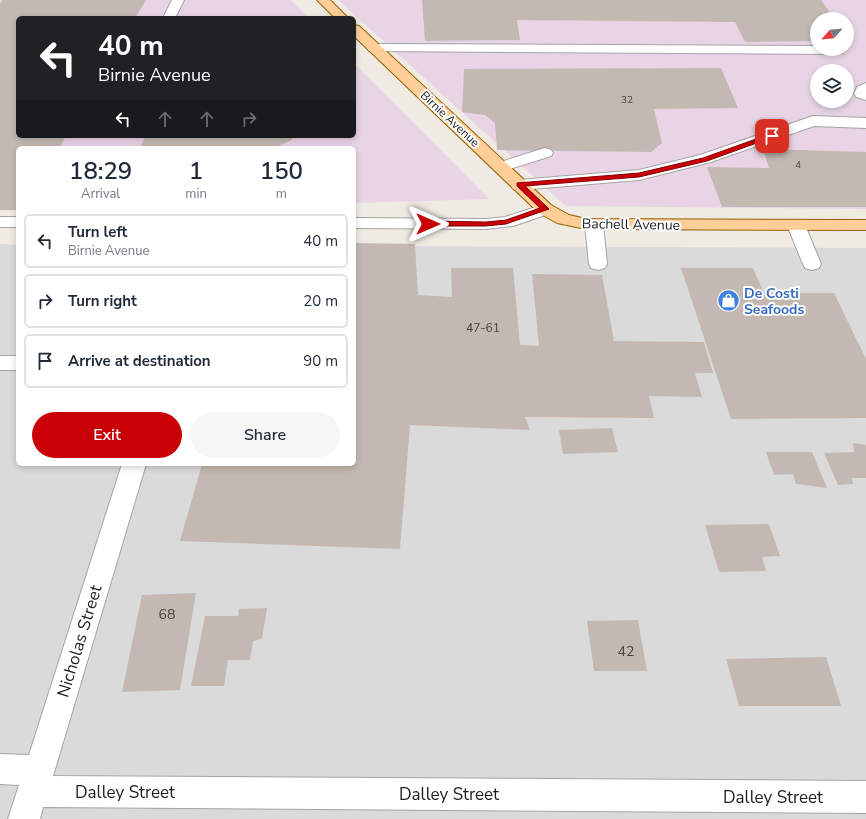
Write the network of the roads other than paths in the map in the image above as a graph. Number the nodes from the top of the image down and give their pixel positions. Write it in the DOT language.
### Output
graph roads {
  1 [pos="178,0"];
  2 [pos="323,0"];
  3 [pos="170,16"];
  4 [pos="340,16"];
  5 [pos="356,31"];
  6 [pos="374,48"];
  7 [pos="810,50"];
  8 [pos="866,87"];
  9 [pos="866,96"];
  10 [pos="866,123"];
  11 [pos="545,153"];
  12 [pos="500,167"];
  13 [pos="519,185"];
  14 [pos="545,209"];
  15 [pos="0,222"];
  16 [pos="16,222"];
  17 [pos="356,223"];
  18 [pos="594,224"];
  19 [pos="796,225"];
  20 [pos="866,225"];
  21 [pos="598,264"];
  22 [pos="812,264"];
  23 [pos="0,363"];
  24 [pos="16,363"];
  25 [pos="133,466"];
  26 [pos="0,769"];
  27 [pos="32,793"];
  28 [pos="866,797"];
  1 -- 3 [label="street"];
  2 -- 4 [label="main road"];
  5 -- 6 [label="main road, Birnie Avenue"];
  6 -- 7 [label="street"];
  6 -- 12 [label="main road, Birnie Avenue"];
  8 -- 9 [label="street"];
  10 -- 13 [label="street"];
  11 -- 12 [label="street"];
  12 -- 13 [label="main road, Birnie Avenue"];
  13 -- 14 [label="main road, Birnie Avenue"];
  14 -- 17 [label="street"];
  14 -- 18 [label="main road, Bachell Avenue"];
  15 -- 16 [label="street"];
  18 -- 19 [label="main road, Bachell Avenue"];
  18 -- 21 [label="street"];
  19 -- 20 [label="main road, Bachell Avenue"];
  19 -- 22 [label="street"];
  23 -- 24 [label="street"];
  25 -- 27 [label="street, Nicholas Street"];
  26 -- 27 [label="street, Dalley Street"];
  27 -- 28 [label="street, Dalley Street"];
}
